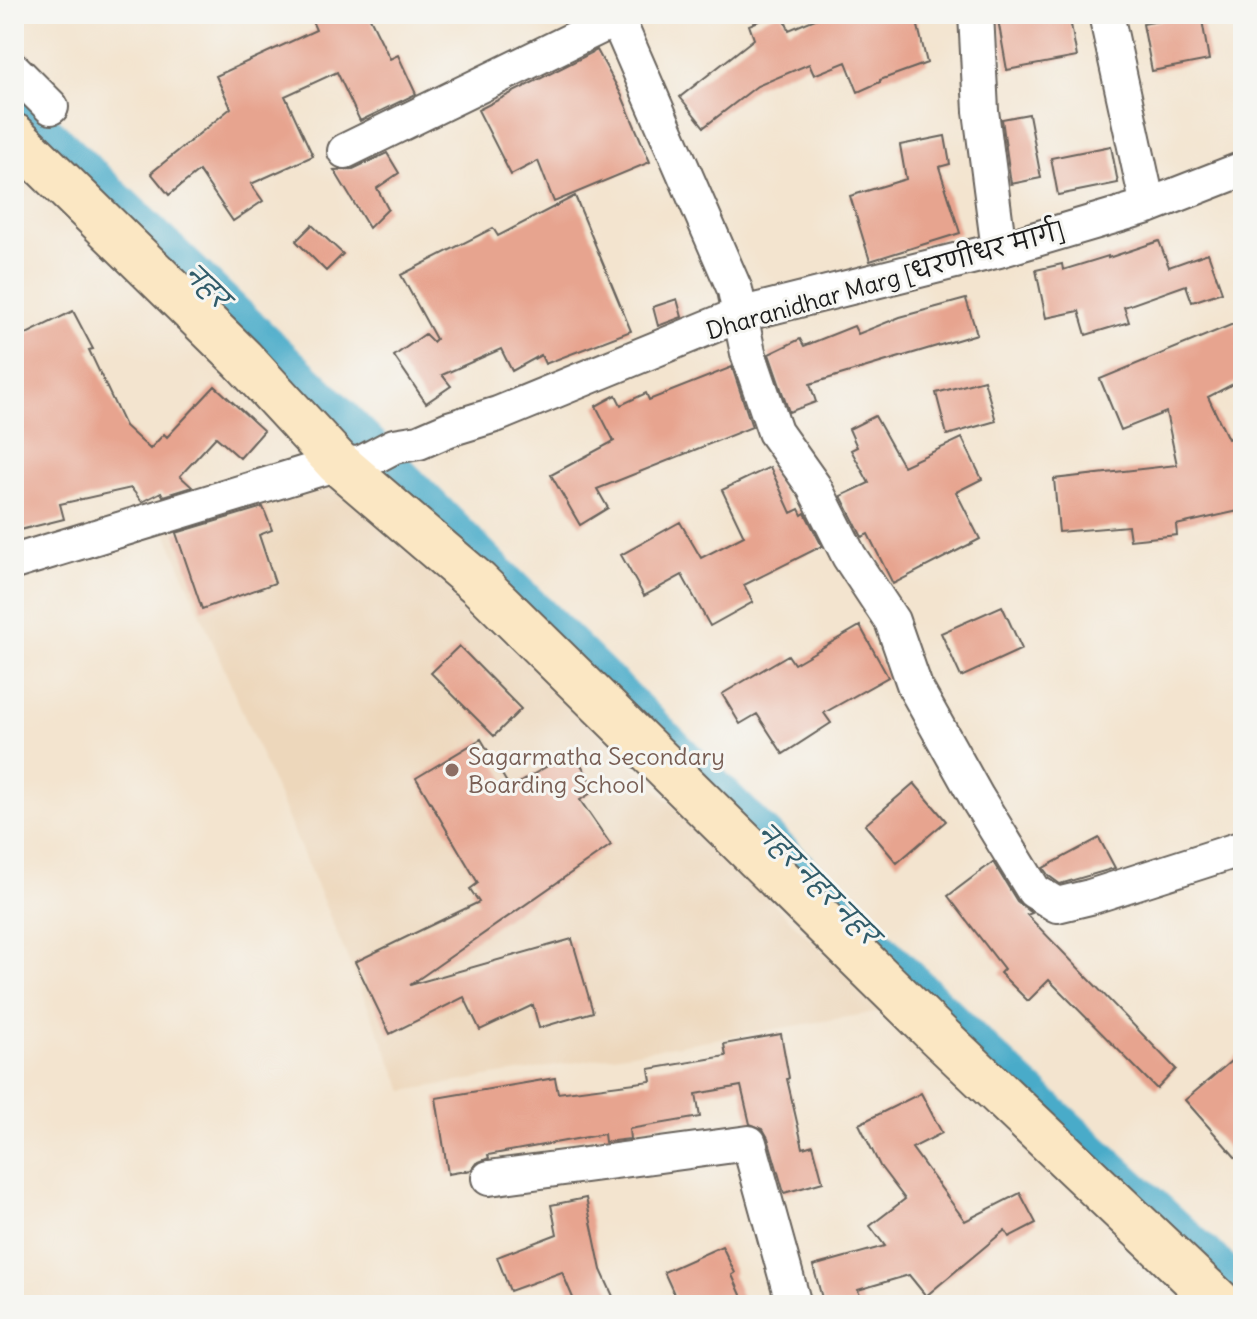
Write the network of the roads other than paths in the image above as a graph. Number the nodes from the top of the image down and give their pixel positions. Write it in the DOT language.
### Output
graph roads {
  1 [pos="976,14"];
  2 [pos="1106,14"];
  3 [pos="620,15"];
  4 [pos="14,70"];
  5 [pos="51,107"];
  6 [pos="14,136"];
  7 [pos="345,151"];
  8 [pos="1243,169"];
  9 [pos="1148,206"];
  10 [pos="999,250"];
  11 [pos="739,315"];
  12 [pos="349,464"];
  13 [pos="14,562"];
  14 [pos="1243,848"];
  15 [pos="489,1178"];
  16 [pos="794,1305"];
  17 [pos="1222,1305"];
  1 -- 10 [label="street"];
  2 -- 9 [label="street"];
  3 -- 7 [label="street"];
  3 -- 11 [label="street"];
  4 -- 5 [label="street"];
  6 -- 12 [label="street"];
  8 -- 9 [label="street, Dharanidhar Marg [धरणीधर मार्ग]"];
  9 -- 10 [label="street, Dharanidhar Marg [धरणीधर मार्ग]"];
  10 -- 11 [label="street, Dharanidhar Marg [धरणीधर मार्ग]"];
  11 -- 12 [label="street, Dharanidhar Marg [धरणीधर मार्ग]"];
  11 -- 14 [label="street"];
  12 -- 13 [label="street"];
  12 -- 17 [label="street"];
  15 -- 16 [label="street"];
}
